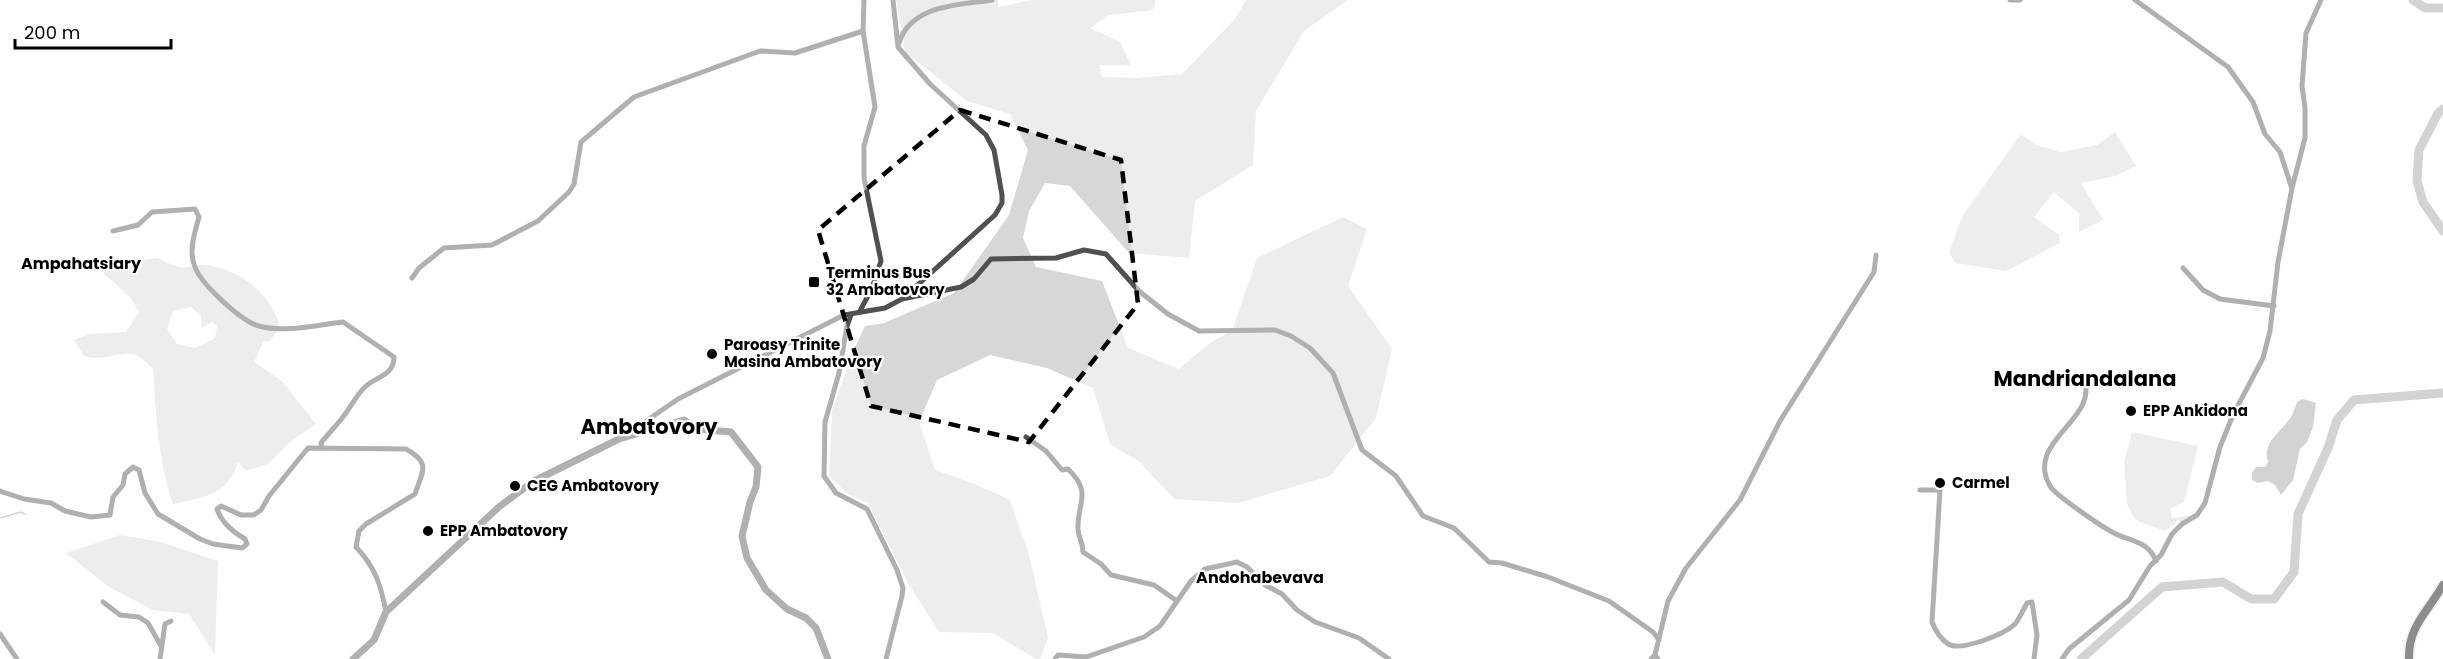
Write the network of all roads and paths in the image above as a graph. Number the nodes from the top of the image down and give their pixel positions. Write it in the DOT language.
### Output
graph roads {
  1 [pos="864,0"];
  2 [pos="893,0"];
  3 [pos="992,0"];
  4 [pos="2010,0"];
  5 [pos="2020,0"];
  6 [pos="2135,0"];
  7 [pos="2321,0"];
  8 [pos="863,31"];
  9 [pos="898,47"];
  10 [pos="2292,188"];
  11 [pos="114,231"];
  12 [pos="1876,255"];
  13 [pos="2183,268"];
  14 [pos="411,278"];
  15 [pos="902,299"];
  16 [pos="2274,306"];
  17 [pos="860,311"];
  18 [pos="851,315"];
  19 [pos="2084,380"];
  20 [pos="1026,437"];
  21 [pos="619,439"];
  22 [pos="322,448"];
  23 [pos="0,490"];
  24 [pos="1920,490"];
  25 [pos="2156,561"];
  26 [pos="2443,585"];
  27 [pos="1177,601"];
  28 [pos="103,602"];
  29 [pos="386,612"];
  30 [pos="171,621"];
  31 [pos="0,634"];
  32 [pos="1659,640"];
  33 [pos="161,646"];
  34 [pos="1655,658"];
  35 [pos="17,659"];
  36 [pos="160,659"];
  37 [pos="353,659"];
  38 [pos="828,659"];
  39 [pos="886,659"];
  40 [pos="1055,659"];
  41 [pos="1389,659"];
  42 [pos="2034,659"];
  43 [pos="2062,659"];
  44 [pos="2409,659"];
  1 -- 8 [label="street"];
  2 -- 9 [label="street"];
  3 -- 9 [label="street"];
  4 -- 5 [label="street"];
  6 -- 10 [label="street"];
  7 -- 10 [label="street"];
  8 -- 14 [label="street"];
  8 -- 17 [label="street"];
  9 -- 15 [label="street"];
  10 -- 16 [label="street"];
  11 -- 22 [label="street"];
  12 -- 32 [label="street"];
  13 -- 16 [label="street"];
  15 -- 17 [label="street"];
  15 -- 32 [label="street"];
  16 -- 25 [label="street"];
  17 -- 18 [label="street"];
  18 -- 21 [label="street"];
  18 -- 39 [label="street"];
  19 -- 25 [label="street"];
  20 -- 27 [label="street"];
  21 -- 29 [label="street"];
  21 -- 38 [label="street"];
  22 -- 23 [label="street"];
  22 -- 29 [label="street"];
  24 -- 42 [label="street"];
  25 -- 43 [label="street"];
  26 -- 44 [label="main road"];
  27 -- 40 [label="street"];
  27 -- 41 [label="street"];
  28 -- 33 [label="street"];
  29 -- 37 [label="street"];
  30 -- 33 [label="street"];
  31 -- 35 [label="street"];
  32 -- 34 [label="street"];
  33 -- 36 [label="street"];
}
